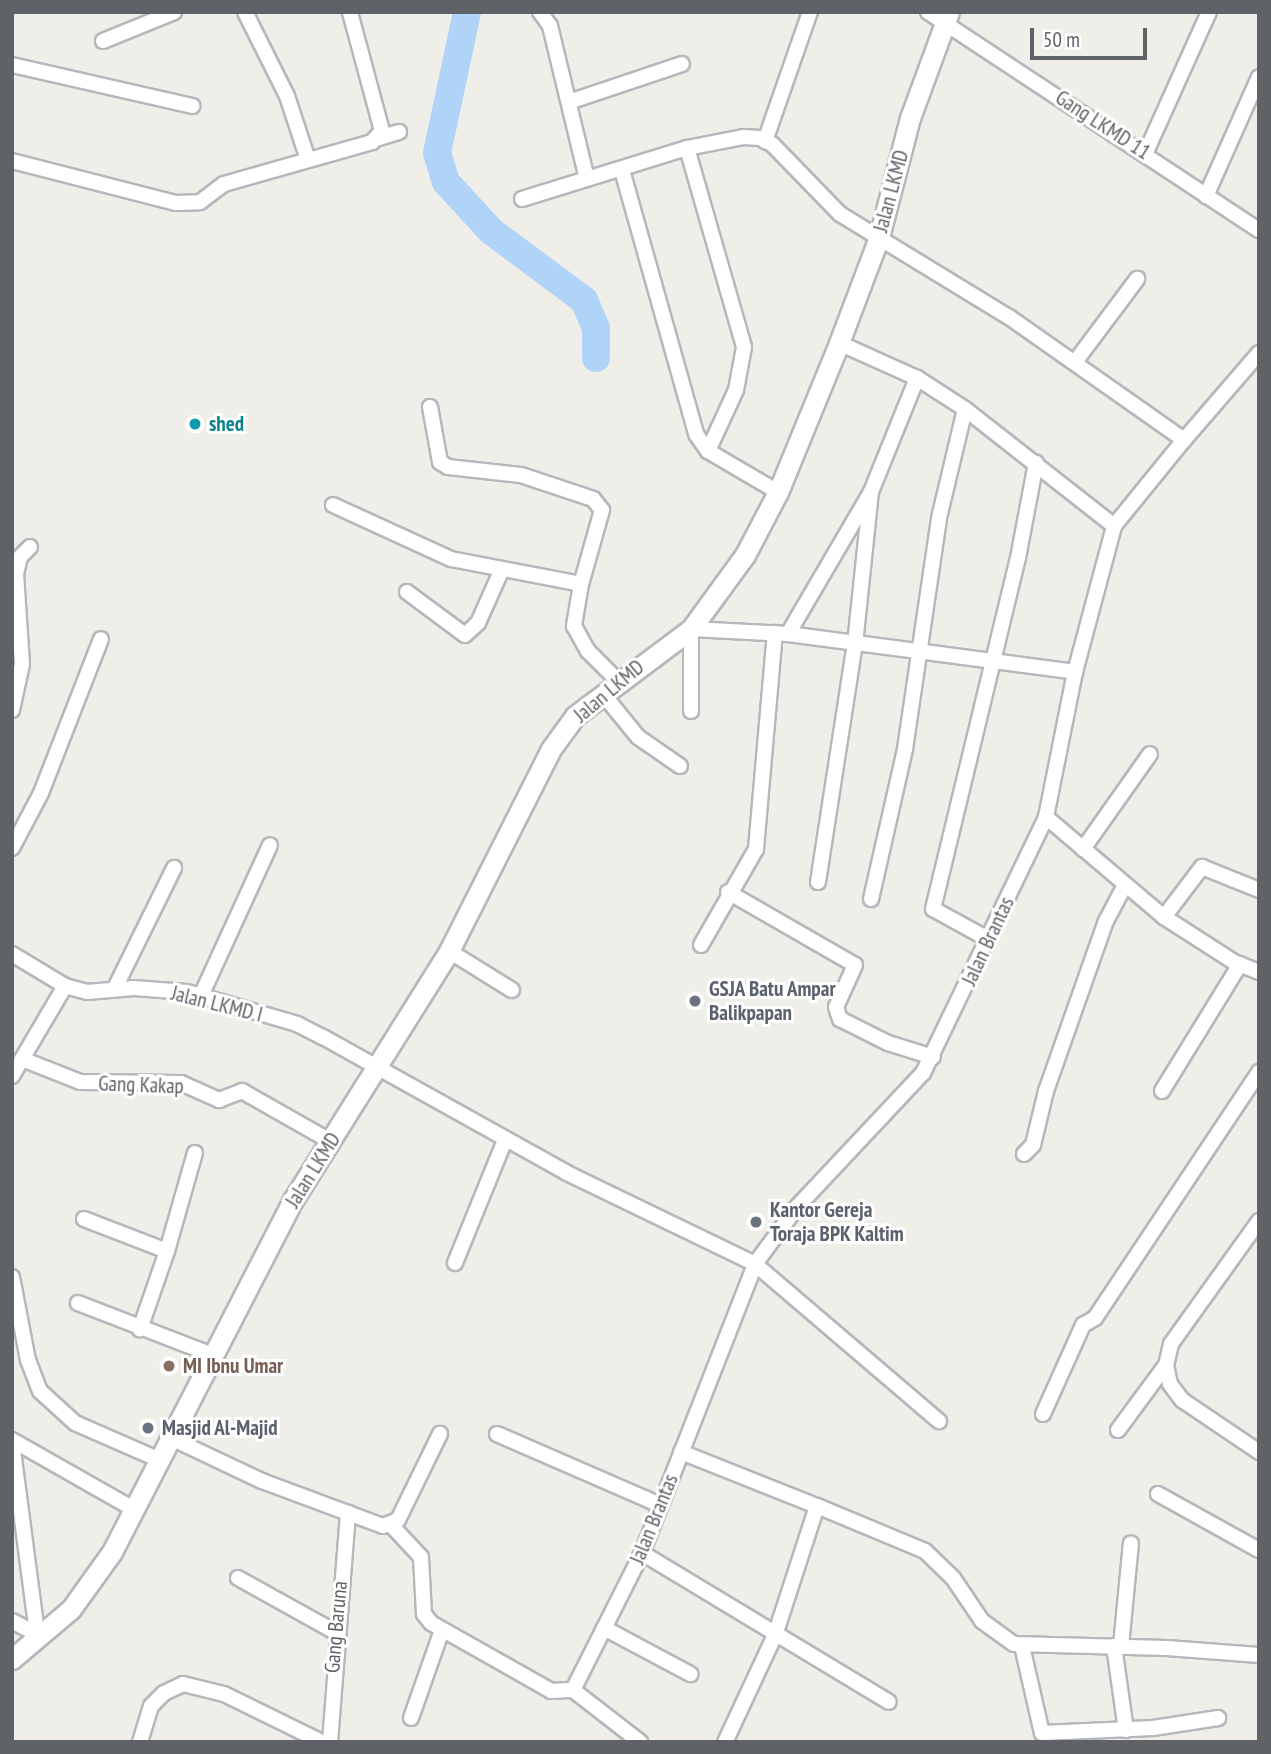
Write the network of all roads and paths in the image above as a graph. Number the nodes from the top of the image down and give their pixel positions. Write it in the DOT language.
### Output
graph roads {
  1 [pos="174,12"];
  2 [pos="245,12"];
  3 [pos="350,12"];
  4 [pos="540,12"];
  5 [pos="810,12"];
  6 [pos="1209,12"];
  7 [pos="941,16"];
  8 [pos="103,41"];
  9 [pos="681,64"];
  10 [pos="12,65"];
  11 [pos="1259,77"];
  12 [pos="569,102"];
  13 [pos="192,106"];
  14 [pos="399,132"];
  15 [pos="379,138"];
  16 [pos="765,141"];
  17 [pos="687,148"];
  18 [pos="1146,152"];
  19 [pos="307,160"];
  20 [pos="12,161"];
  21 [pos="622,170"];
  22 [pos="587,179"];
  23 [pos="1206,196"];
  24 [pos="522,199"];
  25 [pos="1259,230"];
  26 [pos="879,237"];
  27 [pos="1137,279"];
  28 [pos="839,343"];
  29 [pos="1259,353"];
  30 [pos="1075,362"];
  31 [pos="917,378"];
  32 [pos="430,407"];
  33 [pos="965,409"];
  34 [pos="1184,440"];
  35 [pos="708,451"];
  36 [pos="1036,463"];
  37 [pos="778,492"];
  38 [pos="871,492"];
  39 [pos="333,505"];
  40 [pos="1114,526"];
  41 [pos="30,547"];
  42 [pos="502,569"];
  43 [pos="582,584"];
  44 [pos="407,592"];
  45 [pos="691,629"];
  46 [pos="782,634"];
  47 [pos="101,639"];
  48 [pos="855,644"];
  49 [pos="921,653"];
  50 [pos="992,662"];
  51 [pos="1074,672"];
  52 [pos="619,682"];
  53 [pos="603,694"];
  54 [pos="12,710"];
  55 [pos="691,711"];
  56 [pos="1150,754"];
  57 [pos="680,766"];
  58 [pos="1046,817"];
  59 [pos="270,845"];
  60 [pos="12,848"];
  61 [pos="1083,849"];
  62 [pos="174,868"];
  63 [pos="818,882"];
  64 [pos="1125,886"];
  65 [pos="1259,890"];
  66 [pos="728,892"];
  67 [pos="871,899"];
  68 [pos="1164,917"];
  69 [pos="986,938"];
  70 [pos="701,945"];
  71 [pos="449,951"];
  72 [pos="12,954"];
  73 [pos="1253,966"];
  74 [pos="65,986"];
  75 [pos="115,988"];
  76 [pos="512,990"];
  77 [pos="200,998"];
  78 [pos="933,1057"];
  79 [pos="22,1059"];
  80 [pos="378,1067"];
  81 [pos="1259,1072"];
  82 [pos="12,1076"];
  83 [pos="1162,1091"];
  84 [pos="505,1140"];
  85 [pos="330,1141"];
  86 [pos="195,1153"];
  87 [pos="1024,1154"];
  88 [pos="84,1219"];
  89 [pos="1259,1221"];
  90 [pos="167,1251"];
  91 [pos="455,1263"];
  92 [pos="755,1264"];
  93 [pos="12,1277"];
  94 [pos="78,1303"];
  95 [pos="140,1329"];
  96 [pos="215,1356"];
  97 [pos="1166,1365"];
  98 [pos="1043,1414"];
  99 [pos="939,1421"];
  100 [pos="1118,1430"];
  101 [pos="440,1434"];
  102 [pos="497,1434"];
  103 [pos="173,1439"];
  104 [pos="12,1441"];
  105 [pos="681,1452"];
  106 [pos="1259,1452"];
  107 [pos="162,1461"];
  108 [pos="1158,1494"];
  109 [pos="660,1505"];
  110 [pos="817,1506"];
  111 [pos="135,1510"];
  112 [pos="348,1513"];
  113 [pos="392,1526"];
  114 [pos="18,1542"];
  115 [pos="1131,1543"];
  116 [pos="1259,1550"];
  117 [pos="642,1552"];
  118 [pos="238,1578"];
  119 [pos="12,1621"];
  120 [pos="604,1628"];
  121 [pos="442,1630"];
  122 [pos="335,1632"];
  123 [pos="40,1635"];
  124 [pos="775,1635"];
  125 [pos="1022,1646"];
  126 [pos="1117,1646"];
  127 [pos="1259,1655"];
  128 [pos="12,1659"];
  129 [pos="690,1674"];
  130 [pos="573,1690"];
  131 [pos="889,1702"];
  132 [pos="411,1718"];
  133 [pos="1218,1718"];
  134 [pos="1126,1730"];
  135 [pos="1042,1737"];
  136 [pos="140,1742"];
  137 [pos="322,1742"];
  138 [pos="330,1742"];
  139 [pos="640,1742"];
  140 [pos="725,1742"];
  1 -- 8 [label="street"];
  2 -- 19 [label="street"];
  3 -- 15 [label="street"];
  4 -- 12 [label="street"];
  5 -- 16 [label="street"];
  6 -- 18 [label="street"];
  7 -- 18 [label="street, Gang LKMD 11"];
  7 -- 26 [label="street, Jalan LKMD"];
  9 -- 12 [label="street"];
  10 -- 13 [label="street"];
  11 -- 23 [label="street"];
  12 -- 22 [label="street"];
  14 -- 15 [label="street"];
  15 -- 19 [label="street"];
  16 -- 17 [label="street"];
  16 -- 26 [label="street"];
  17 -- 21 [label="street"];
  17 -- 35 [label="street"];
  18 -- 23 [label="street, Gang LKMD 11"];
  19 -- 20 [label="street"];
  21 -- 22 [label="street"];
  21 -- 35 [label="street"];
  22 -- 24 [label="street"];
  23 -- 25 [label="street, Gang LKMD 11"];
  26 -- 28 [label="street, Jalan LKMD"];
  26 -- 30 [label="street"];
  27 -- 30 [label="street"];
  28 -- 31 [label="street"];
  28 -- 37 [label="street, Jalan LKMD"];
  29 -- 34 [label="street"];
  30 -- 34 [label="street"];
  31 -- 33 [label="street"];
  31 -- 38 [label="street"];
  32 -- 43 [label="street"];
  33 -- 36 [label="street"];
  33 -- 49 [label="street"];
  34 -- 40 [label="street"];
  35 -- 37 [label="street"];
  36 -- 40 [label="street"];
  36 -- 50 [label="street"];
  37 -- 45 [label="street, Jalan LKMD"];
  38 -- 46 [label="street"];
  38 -- 48 [label="street"];
  39 -- 42 [label="street"];
  40 -- 51 [label="street, Jalan Brantas"];
  41 -- 54 [label="street"];
  42 -- 43 [label="street"];
  42 -- 44 [label="street"];
  43 -- 52 [label="street"];
  45 -- 46 [label="street"];
  45 -- 52 [label="street, Jalan LKMD"];
  45 -- 55 [label="street"];
  46 -- 48 [label="street"];
  46 -- 66 [label="street"];
  47 -- 60 [label="street"];
  48 -- 49 [label="street"];
  48 -- 63 [label="street"];
  49 -- 50 [label="street"];
  49 -- 67 [label="street"];
  50 -- 51 [label="street"];
  50 -- 69 [label="street"];
  51 -- 58 [label="street, Jalan Brantas"];
  52 -- 53 [label="street, Jalan LKMD"];
  53 -- 57 [label="street"];
  53 -- 71 [label="street, Jalan LKMD"];
  56 -- 61 [label="street"];
  58 -- 61 [label="street"];
  58 -- 69 [label="street, Jalan Brantas"];
  59 -- 77 [label="street"];
  61 -- 64 [label="street"];
  62 -- 75 [label="street"];
  64 -- 68 [label="street"];
  64 -- 87 [label="street"];
  65 -- 68 [label="street"];
  66 -- 70 [label="street"];
  66 -- 78 [label="street"];
  68 -- 73 [label="street"];
  69 -- 78 [label="street, Jalan Brantas"];
  71 -- 76 [label="street"];
  71 -- 80 [label="street, Jalan LKMD"];
  72 -- 74 [label="street, Jalan LKMD I"];
  73 -- 83 [label="street"];
  74 -- 75 [label="street, Jalan LKMD I"];
  74 -- 79 [label="street"];
  75 -- 77 [label="street, Jalan LKMD I"];
  77 -- 80 [label="street, Jalan LKMD I"];
  78 -- 92 [label="street, Jalan Brantas"];
  79 -- 82 [label="street"];
  79 -- 85 [label="street, Gang Kakap"];
  80 -- 84 [label="street"];
  80 -- 85 [label="street, Jalan LKMD"];
  81 -- 98 [label="street"];
  84 -- 91 [label="street"];
  84 -- 92 [label="street"];
  85 -- 96 [label="street, Jalan LKMD"];
  86 -- 90 [label="street"];
  88 -- 90 [label="street"];
  89 -- 97 [label="street"];
  90 -- 95 [label="street"];
  92 -- 99 [label="street"];
  92 -- 105 [label="street, Jalan Brantas"];
  93 -- 107 [label="street"];
  94 -- 95 [label="street"];
  95 -- 96 [label="street"];
  96 -- 103 [label="street, Jalan LKMD"];
  97 -- 100 [label="street"];
  97 -- 106 [label="street"];
  101 -- 113 [label="street"];
  102 -- 109 [label="street"];
  103 -- 107 [label="street, Jalan LKMD"];
  103 -- 112 [label="street"];
  104 -- 111 [label="street"];
  104 -- 114 [label="street"];
  105 -- 109 [label="street, Jalan Brantas"];
  105 -- 110 [label="street"];
  107 -- 111 [label="street"];
  108 -- 116 [label="street"];
  109 -- 117 [label="street, Jalan Brantas"];
  110 -- 124 [label="street"];
  110 -- 125 [label="street"];
  111 -- 123 [label="street"];
  112 -- 113 [label="street"];
  112 -- 122 [label="street, Gang Baruna"];
  113 -- 121 [label="street"];
  114 -- 123 [label="street"];
  115 -- 126 [label="street"];
  117 -- 120 [label="street, Jalan Brantas"];
  117 -- 124 [label="street"];
  118 -- 122 [label="street"];
  119 -- 123 [label="street"];
  120 -- 129 [label="street"];
  120 -- 130 [label="street, Jalan Brantas"];
  121 -- 130 [label="street"];
  121 -- 132 [label="street"];
  122 -- 138 [label="street, Gang Baruna"];
  123 -- 128 [label="street"];
  124 -- 131 [label="street"];
  124 -- 140 [label="street"];
  125 -- 126 [label="street"];
  125 -- 135 [label="street"];
  126 -- 127 [label="street"];
  126 -- 134 [label="street"];
  130 -- 139 [label="street"];
  133 -- 134 [label="street"];
  134 -- 135 [label="street"];
  136 -- 137 [label="street"];
}
